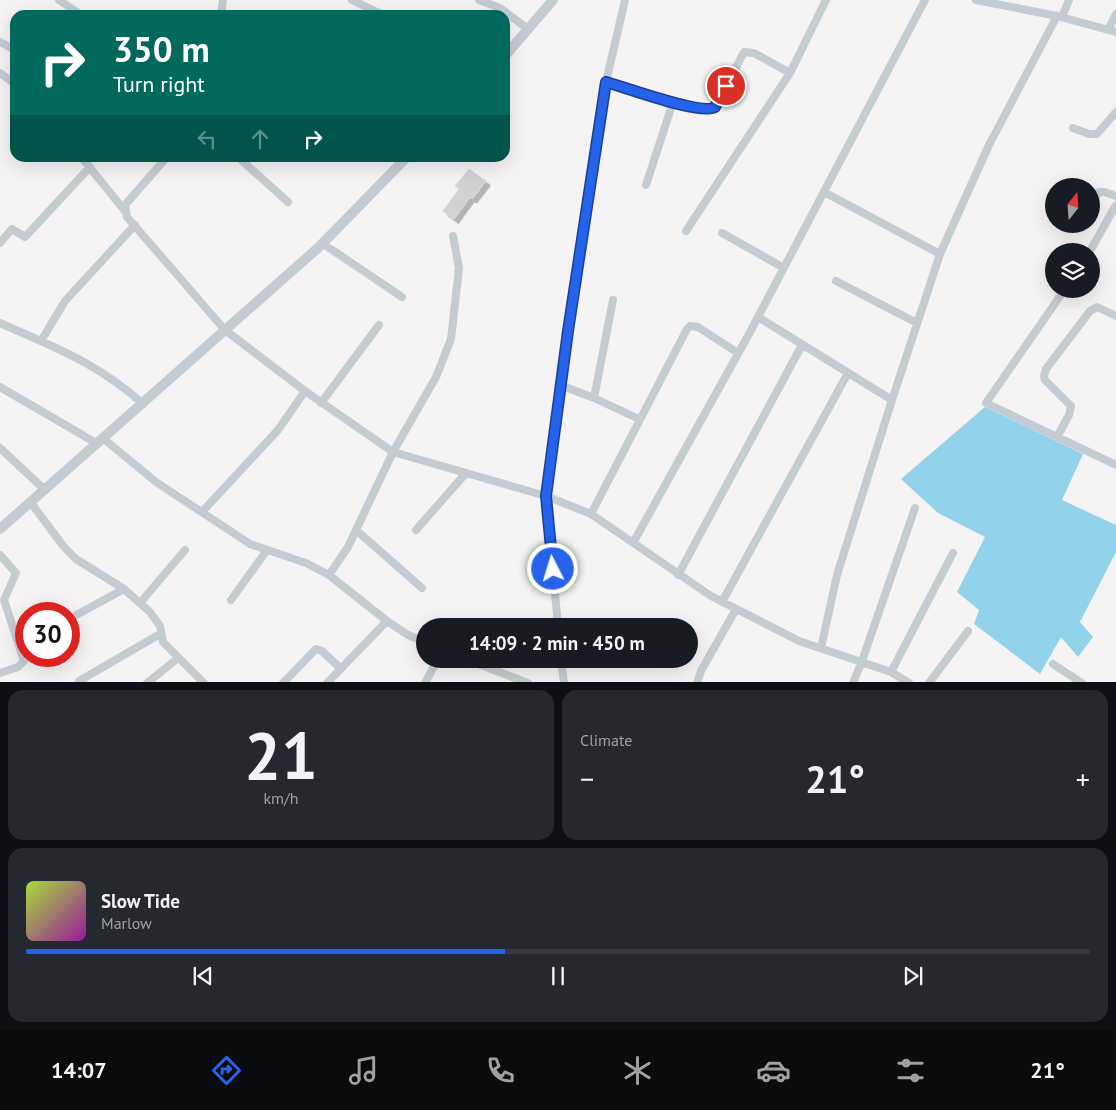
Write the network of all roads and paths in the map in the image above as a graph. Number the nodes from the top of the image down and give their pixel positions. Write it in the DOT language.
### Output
graph roads {
  1 [pos="59,0"];
  2 [pos="352,0"];
  3 [pos="479,0"];
  4 [pos="553,0"];
  5 [pos="625,0"];
  6 [pos="826,0"];
  7 [pos="925,0"];
  8 [pos="976,0"];
  9 [pos="1069,0"];
  10 [pos="1004,3"];
  11 [pos="74,10"];
  12 [pos="372,10"];
  13 [pos="503,10"];
  14 [pos="1116,14"];
  15 [pos="510,16"];
  16 [pos="1059,17"];
  17 [pos="528,29"];
  18 [pos="1112,31"];
  19 [pos="510,50"];
  20 [pos="790,73"];
  21 [pos="606,82"];
  22 [pos="673,102"];
  23 [pos="1116,112"];
  24 [pos="1073,128"];
  25 [pos="86,162"];
  26 [pos="162,162"];
  27 [pos="243,162"];
  28 [pos="402,162"];
  29 [pos="90,167"];
  30 [pos="646,185"];
  31 [pos="824,192"];
  32 [pos="1100,192"];
  33 [pos="1116,196"];
  34 [pos="288,202"];
  35 [pos="1116,205"];
  36 [pos="125,210"];
  37 [pos="135,225"];
  38 [pos="686,231"];
  39 [pos="722,233"];
  40 [pos="452,236"];
  41 [pos="0,243"];
  42 [pos="1095,243"];
  43 [pos="322,244"];
  44 [pos="940,254"];
  45 [pos="784,268"];
  46 [pos="836,281"];
  47 [pos="402,297"];
  48 [pos="1060,298"];
  49 [pos="612,300"];
  50 [pos="1116,316"];
  51 [pos="758,317"];
  52 [pos="0,323"];
  53 [pos="917,323"];
  54 [pos="379,325"];
  55 [pos="225,330"];
  56 [pos="41,341"];
  57 [pos="802,345"];
  58 [pos="738,354"];
  59 [pos="848,374"];
  60 [pos="560,385"];
  61 [pos="0,387"];
  62 [pos="305,391"];
  63 [pos="594,398"];
  64 [pos="892,400"];
  65 [pos="321,403"];
  66 [pos="143,404"];
  67 [pos="639,419"];
  68 [pos="1057,437"];
  69 [pos="101,441"];
  70 [pos="0,448"];
  71 [pos="393,452"];
  72 [pos="1116,465"];
  73 [pos="466,473"];
  74 [pos="45,490"];
  75 [pos="546,496"];
  76 [pos="31,503"];
  77 [pos="915,508"];
  78 [pos="202,512"];
  79 [pos="590,514"];
  80 [pos="0,529"];
  81 [pos="356,530"];
  82 [pos="416,530"];
  83 [pos="633,543"];
  84 [pos="185,550"];
  85 [pos="267,550"];
  86 [pos="953,553"];
  87 [pos="0,555"];
  88 [pos="678,575"];
  89 [pos="329,576"];
  90 [pos="422,588"];
  91 [pos="124,589"];
  92 [pos="231,600"];
  93 [pos="722,602"];
  94 [pos="140,603"];
  95 [pos="736,609"];
  96 [pos="80,613"];
  97 [pos="557,618"];
  98 [pos="387,621"];
  99 [pos="968,631"];
  100 [pos="160,634"];
  101 [pos="416,638"];
  102 [pos="821,648"];
  103 [pos="178,658"];
  104 [pos="862,661"];
  105 [pos="1053,664"];
  106 [pos="341,668"];
  107 [pos="433,668"];
  108 [pos="490,668"];
  109 [pos="563,668"];
  110 [pos="891,672"];
  111 [pos="0,673"];
  112 [pos="79,681"];
  113 [pos="147,682"];
  114 [pos="204,682"];
  115 [pos="283,682"];
  116 [pos="327,682"];
  117 [pos="425,682"];
  118 [pos="528,682"];
  119 [pos="564,682"];
  120 [pos="697,682"];
  121 [pos="853,682"];
  122 [pos="908,682"];
  123 [pos="929,682"];
  124 [pos="1082,682"];
  1 -- 11 [label="street"];
  2 -- 12 [label="street"];
  3 -- 13 [label="street"];
  4 -- 17 [label="street"];
  5 -- 21 [label="street"];
  6 -- 20 [label="street"];
  7 -- 31 [label="street"];
  8 -- 10 [label="street"];
  9 -- 16 [label="street"];
  10 -- 16 [label="street"];
  14 -- 18 [label="street"];
  15 -- 17 [label="street"];
  16 -- 18 [label="street"];
  16 -- 44 [label="street"];
  17 -- 19 [label="street"];
  20 -- 22 [label="street"];
  20 -- 38 [label="street"];
  21 -- 22 [label="street"];
  21 -- 60 [label="street"];
  22 -- 30 [label="street"];
  23 -- 24 [label="street"];
  25 -- 29 [label="street"];
  26 -- 36 [label="street"];
  27 -- 34 [label="street"];
  28 -- 43 [label="street"];
  29 -- 36 [label="street"];
  29 -- 41 [label="street"];
  31 -- 44 [label="street"];
  31 -- 45 [label="street"];
  32 -- 33 [label="street"];
  35 -- 42 [label="street"];
  36 -- 37 [label="street"];
  37 -- 55 [label="street"];
  37 -- 56 [label="street"];
  39 -- 45 [label="street"];
  40 -- 71 [label="street"];
  43 -- 47 [label="street"];
  43 -- 55 [label="street"];
  44 -- 53 [label="street"];
  45 -- 51 [label="street"];
  46 -- 53 [label="street"];
  48 -- 68 [label="street"];
  49 -- 63 [label="street"];
  50 -- 68 [label="street"];
  51 -- 57 [label="street"];
  51 -- 58 [label="street"];
  52 -- 56 [label="street"];
  53 -- 64 [label="street"];
  54 -- 65 [label="street"];
  55 -- 62 [label="street"];
  55 -- 66 [label="street"];
  56 -- 66 [label="street"];
  57 -- 59 [label="street"];
  57 -- 88 [label="street"];
  58 -- 67 [label="street"];
  58 -- 83 [label="street"];
  59 -- 64 [label="street"];
  59 -- 93 [label="street"];
  60 -- 63 [label="street"];
  60 -- 75 [label="street"];
  61 -- 69 [label="street"];
  62 -- 65 [label="street"];
  62 -- 78 [label="street"];
  63 -- 67 [label="street"];
  64 -- 102 [label="street"];
  65 -- 71 [label="street"];
  66 -- 69 [label="street"];
  67 -- 79 [label="street"];
  68 -- 72 [label="street"];
  69 -- 74 [label="street"];
  69 -- 78 [label="street"];
  70 -- 74 [label="street"];
  71 -- 73 [label="street"];
  71 -- 81 [label="street"];
  73 -- 75 [label="street"];
  73 -- 82 [label="street"];
  74 -- 76 [label="street"];
  75 -- 79 [label="street"];
  75 -- 97 [label="street"];
  76 -- 80 [label="street"];
  76 -- 91 [label="street"];
  77 -- 104 [label="street"];
  78 -- 85 [label="street"];
  79 -- 83 [label="street"];
  81 -- 89 [label="street"];
  81 -- 90 [label="street"];
  83 -- 88 [label="street"];
  84 -- 94 [label="street"];
  85 -- 89 [label="street"];
  85 -- 92 [label="street"];
  86 -- 110 [label="street"];
  87 -- 111 [label="street"];
  88 -- 93 [label="street"];
  89 -- 98 [label="street"];
  91 -- 94 [label="street"];
  91 -- 96 [label="street"];
  93 -- 95 [label="street"];
  94 -- 100 [label="street"];
  95 -- 102 [label="street"];
  95 -- 120 [label="street"];
  98 -- 101 [label="street"];
  98 -- 106 [label="street"];
  99 -- 123 [label="street"];
  100 -- 103 [label="street"];
  100 -- 112 [label="street"];
  102 -- 104 [label="street"];
  103 -- 113 [label="street"];
  103 -- 114 [label="street"];
  104 -- 110 [label="street"];
  104 -- 121 [label="street"];
  105 -- 124 [label="street"];
  106 -- 115 [label="street"];
  106 -- 116 [label="street"];
  107 -- 117 [label="street"];
  108 -- 118 [label="street"];
  109 -- 119 [label="street"];
  110 -- 122 [label="street"];
}
